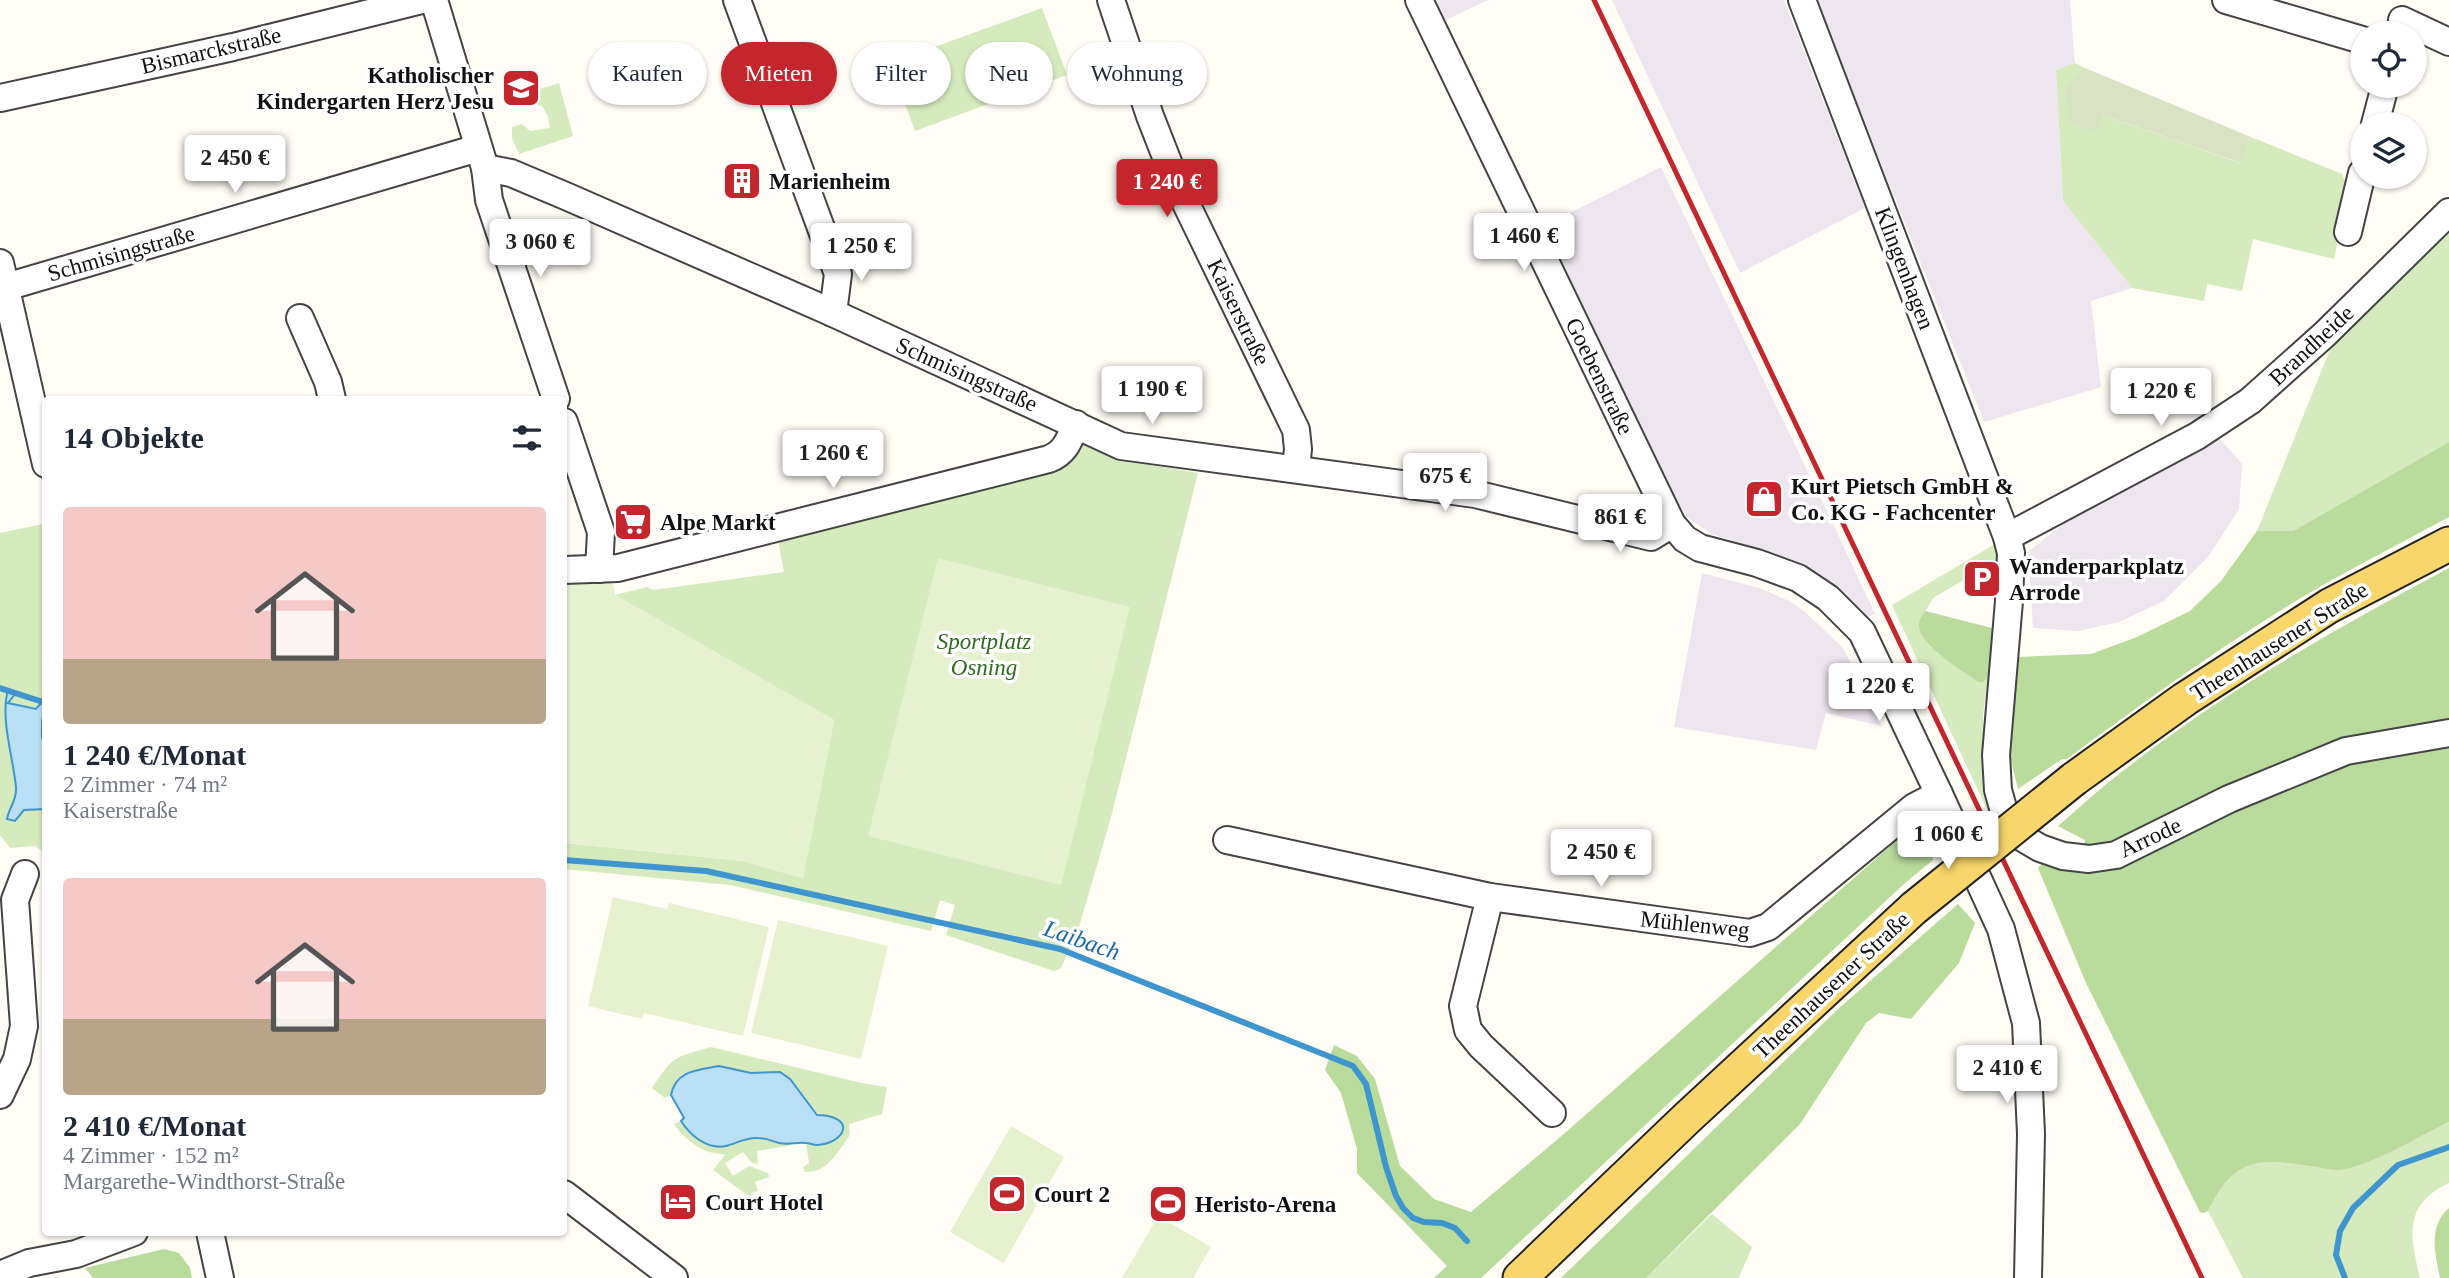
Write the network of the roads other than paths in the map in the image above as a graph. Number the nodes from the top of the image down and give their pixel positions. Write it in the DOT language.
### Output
graph roads {
  1 [pos="422,0"];
  2 [pos="434,0"];
  3 [pos="737,0"];
  4 [pos="1111,0"];
  5 [pos="1419,0"];
  6 [pos="1802,0"];
  7 [pos="2226,0"];
  8 [pos="2403,18"];
  9 [pos="2350,36"];
  10 [pos="2449,42"];
  11 [pos="0,99"];
  12 [pos="482,158"];
  13 [pos="2358,189"];
  14 [pos="2449,212"];
  15 [pos="2348,232"];
  16 [pos="1,269"];
  17 [pos="833,313"];
  18 [pos="300,318"];
  19 [pos="331,396"];
  20 [pos="555,396"];
  21 [pos="1076,424"];
  22 [pos="567,431"];
  23 [pos="42,447"];
  24 [pos="1296,469"];
  25 [pos="1672,524"];
  26 [pos="2007,537"];
  27 [pos="2449,544"];
  28 [pos="567,569"];
  29 [pos="600,569"];
  30 [pos="2449,733"];
  31 [pos="1939,794"];
  32 [pos="1227,840"];
  33 [pos="25,874"];
  34 [pos="1490,897"];
  35 [pos="0,1095"];
  36 [pos="1552,1113"];
  37 [pos="567,1196"];
  38 [pos="124,1236"];
  39 [pos="211,1236"];
  40 [pos="0,1275"];
  41 [pos="220,1278"];
  42 [pos="674,1278"];
  43 [pos="1520,1278"];
  44 [pos="2028,1278"];
  1 -- 11 [label="street, Bismarckstraße"];
  2 -- 12 [label="street"];
  3 -- 17 [label="street"];
  4 -- 24 [label="street, Kaiserstraße"];
  5 -- 25 [label="street, Goebenstraße"];
  6 -- 26 [label="street, Klingenhagen"];
  7 -- 9 [label="street"];
  8 -- 10 [label="street"];
  12 -- 16 [label="street, Schmisingstraße"];
  12 -- 17 [label="street, Schmisingstraße"];
  12 -- 20 [label="street"];
  13 -- 15 [label="street"];
  14 -- 26 [label="street, Brandheide"];
  16 -- 23 [label="street"];
  17 -- 21 [label="street, Schmisingstraße"];
  18 -- 19 [label="street"];
  21 -- 24 [label="street, Schmisingstraße"];
  21 -- 29 [label="street"];
  22 -- 29 [label="street"];
  24 -- 25 [label="street, Schmisingstraße"];
  25 -- 31 [label="street"];
  26 -- 30 [label="street, Arrode"];
  27 -- 43 [label="main road, Theenhausener Straße, bridge"];
  28 -- 29 [label="street"];
  31 -- 34 [label="street, Mühlenweg"];
  31 -- 44 [label="street"];
  32 -- 34 [label="street, Mühlenweg"];
  33 -- 35 [label="street"];
  34 -- 36 [label="street"];
  37 -- 42 [label="street"];
  38 -- 40 [label="street"];
  39 -- 41 [label="street"];
}
